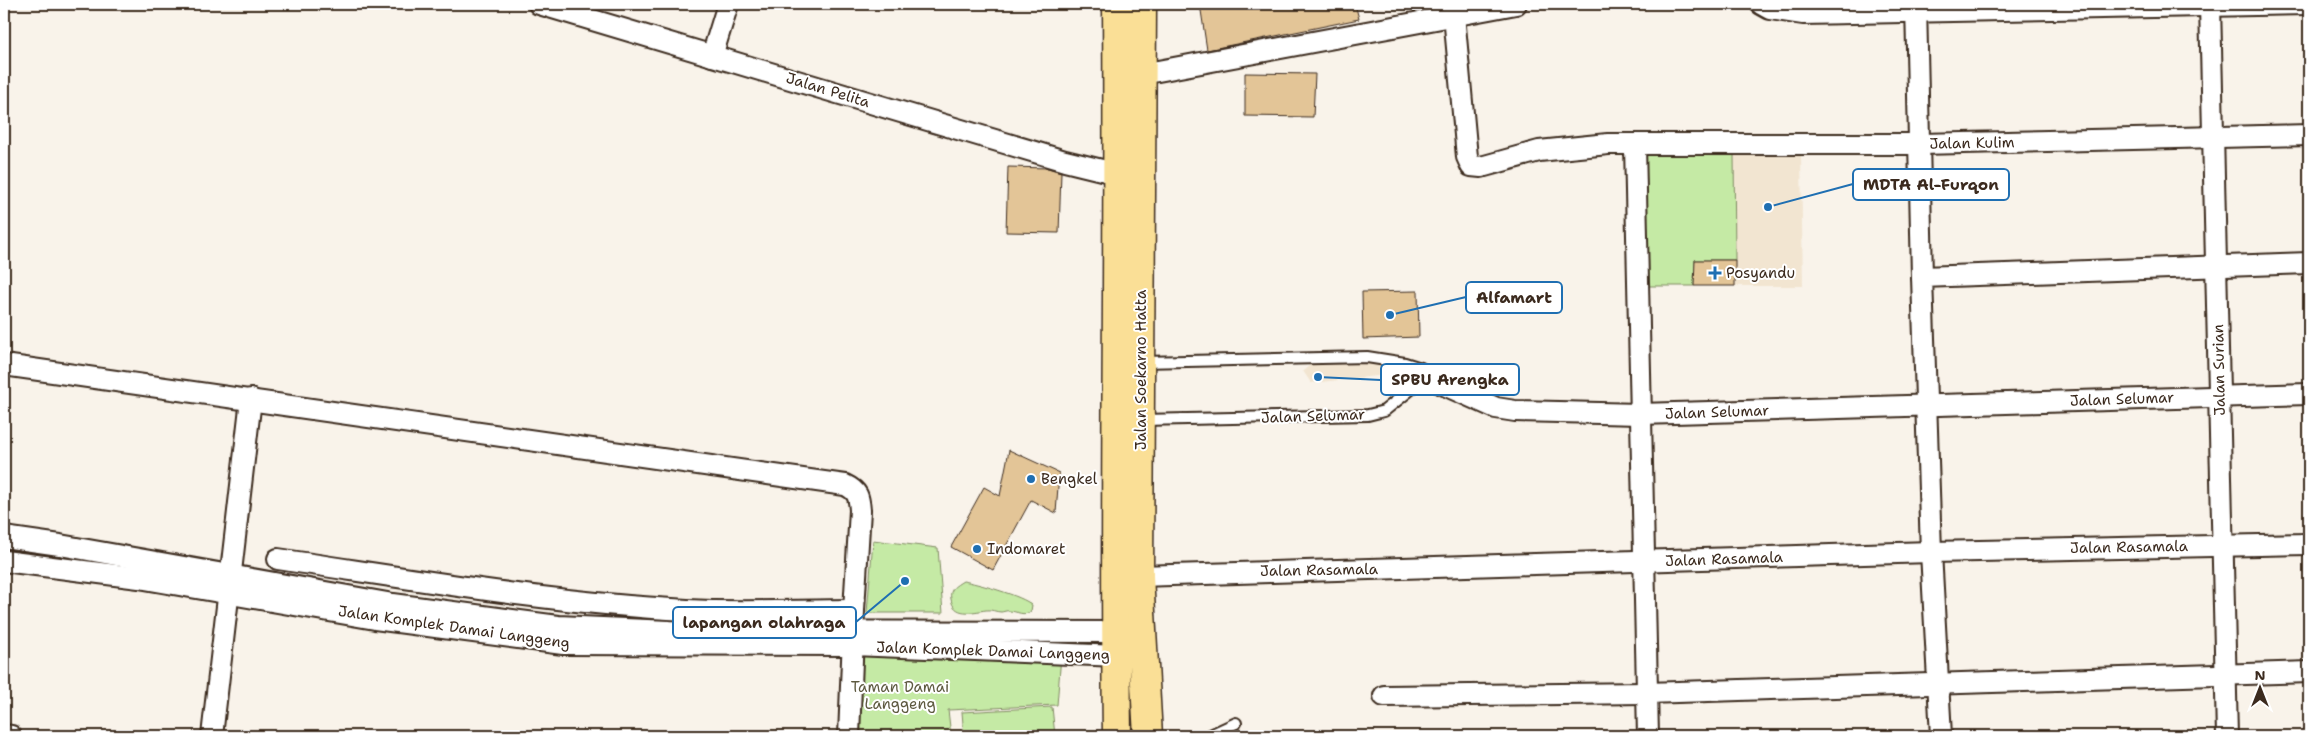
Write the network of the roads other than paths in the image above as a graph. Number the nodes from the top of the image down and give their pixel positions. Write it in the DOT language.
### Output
graph roads {
  1 [pos="539,4"];
  2 [pos="728,4"];
  3 [pos="1117,4"];
  4 [pos="1142,4"];
  5 [pos="1516,4"];
  6 [pos="1761,4"];
  7 [pos="2309,4"];
  8 [pos="2210,6"];
  9 [pos="1916,8"];
  10 [pos="1454,10"];
  11 [pos="712,56"];
  12 [pos="1142,74"];
  13 [pos="2309,135"];
  14 [pos="2213,138"];
  15 [pos="1920,144"];
  16 [pos="1635,145"];
  17 [pos="1118,174"];
  18 [pos="2309,263"];
  19 [pos="2217,266"];
  20 [pos="1922,276"];
  21 [pos="1141,362"];
  22 [pos="4,365"];
  23 [pos="1440,383"];
  24 [pos="2309,394"];
  25 [pos="2218,396"];
  26 [pos="251,399"];
  27 [pos="1926,406"];
  28 [pos="1640,414"];
  29 [pos="1140,420"];
  30 [pos="4,537"];
  31 [pos="2309,544"];
  32 [pos="60,545"];
  33 [pos="2224,545"];
  34 [pos="1931,552"];
  35 [pos="278,559"];
  36 [pos="4,561"];
  37 [pos="1644,562"];
  38 [pos="56,568"];
  39 [pos="397,576"];
  40 [pos="1139,576"];
  41 [pos="230,584"];
  42 [pos="564,599"];
  43 [pos="393,604"];
  44 [pos="669,608"];
  45 [pos="854,610"];
  46 [pos="558,626"];
  47 [pos="669,638"];
  48 [pos="853,638"];
  49 [pos="1117,644"];
  50 [pos="2309,672"];
  51 [pos="2226,674"];
  52 [pos="1938,683"];
  53 [pos="1647,693"];
  54 [pos="1384,696"];
  55 [pos="1236,722"];
  56 [pos="4,735"];
  57 [pos="12,736"];
  58 [pos="212,736"];
  59 [pos="849,736"];
  60 [pos="1117,736"];
  61 [pos="1148,736"];
  62 [pos="1208,736"];
  63 [pos="1648,736"];
  64 [pos="1941,736"];
  65 [pos="2227,736"];
  1 -- 11 [label="street, Jalan Pelita"];
  2 -- 11 [label="street"];
  3 -- 17 [label="main road, Jalan Soekarno Hatta"];
  4 -- 12 [label="main road, Jalan Soekarno Hatta"];
  5 -- 10 [label="street"];
  6 -- 9 [label="street"];
  7 -- 8 [label="street"];
  8 -- 9 [label="street"];
  8 -- 14 [label="street, Jalan Surian"];
  9 -- 15 [label="street"];
  10 -- 12 [label="street"];
  10 -- 16 [label="street, Jalan Kulim"];
  11 -- 17 [label="street, Jalan Pelita"];
  12 -- 21 [label="main road, Jalan Soekarno Hatta"];
  13 -- 14 [label="street, Jalan Kulim"];
  14 -- 15 [label="street, Jalan Kulim"];
  14 -- 19 [label="street, Jalan Surian"];
  15 -- 16 [label="street, Jalan Kulim"];
  15 -- 20 [label="street"];
  16 -- 28 [label="street"];
  17 -- 49 [label="main road, Jalan Soekarno Hatta"];
  18 -- 19 [label="street"];
  19 -- 20 [label="street"];
  19 -- 25 [label="street, Jalan Surian"];
  20 -- 27 [label="street"];
  21 -- 23 [label="lane"];
  21 -- 29 [label="main road, Jalan Soekarno Hatta"];
  22 -- 26 [label="street"];
  23 -- 28 [label="street, Jalan Selumar"];
  23 -- 29 [label="lane, Jalan Selumar"];
  24 -- 25 [label="street, Jalan Selumar"];
  25 -- 27 [label="street, Jalan Selumar"];
  25 -- 33 [label="street, Jalan Surian"];
  26 -- 41 [label="street"];
  26 -- 45 [label="street"];
  27 -- 28 [label="street, Jalan Selumar"];
  27 -- 34 [label="street"];
  28 -- 37 [label="street"];
  29 -- 40 [label="main road, Jalan Soekarno Hatta"];
  30 -- 32 [label="street, Jalan Komplek Damai Langgeng"];
  31 -- 33 [label="street, Jalan Rasamala"];
  32 -- 38 [label="street"];
  32 -- 41 [label="street, Jalan Komplek Damai Langgeng"];
  33 -- 34 [label="street, Jalan Rasamala"];
  33 -- 51 [label="street, Jalan Surian"];
  34 -- 37 [label="street, Jalan Rasamala"];
  34 -- 52 [label="street"];
  35 -- 39 [label="street"];
  36 -- 38 [label="street, Jalan Komplek Damai Langgeng"];
  37 -- 40 [label="street, Jalan Rasamala"];
  37 -- 53 [label="street"];
  38 -- 41 [label="street, Jalan Komplek Damai Langgeng"];
  39 -- 42 [label="street"];
  39 -- 43 [label="street"];
  40 -- 61 [label="main road, Jalan Soekarno Hatta"];
  41 -- 43 [label="street, Jalan Komplek Damai Langgeng"];
  41 -- 47 [label="street, Jalan Komplek Damai Langgeng"];
  41 -- 58 [label="street"];
  42 -- 44 [label="street"];
  42 -- 46 [label="street"];
  43 -- 46 [label="street, Jalan Komplek Damai Langgeng"];
  44 -- 45 [label="street"];
  44 -- 47 [label="street"];
  45 -- 48 [label="street"];
  46 -- 47 [label="street, Jalan Komplek Damai Langgeng"];
  47 -- 48 [label="street, Jalan Komplek Damai Langgeng"];
  48 -- 49 [label="street, Jalan Komplek Damai Langgeng"];
  48 -- 59 [label="street"];
  49 -- 60 [label="main road, Jalan Soekarno Hatta"];
  50 -- 51 [label="street"];
  51 -- 52 [label="street"];
  51 -- 65 [label="street, Jalan Surian"];
  52 -- 53 [label="street"];
  52 -- 64 [label="street"];
  53 -- 54 [label="street"];
  53 -- 63 [label="street"];
  55 -- 62 [label="lane"];
  56 -- 57 [label="street"];
}
